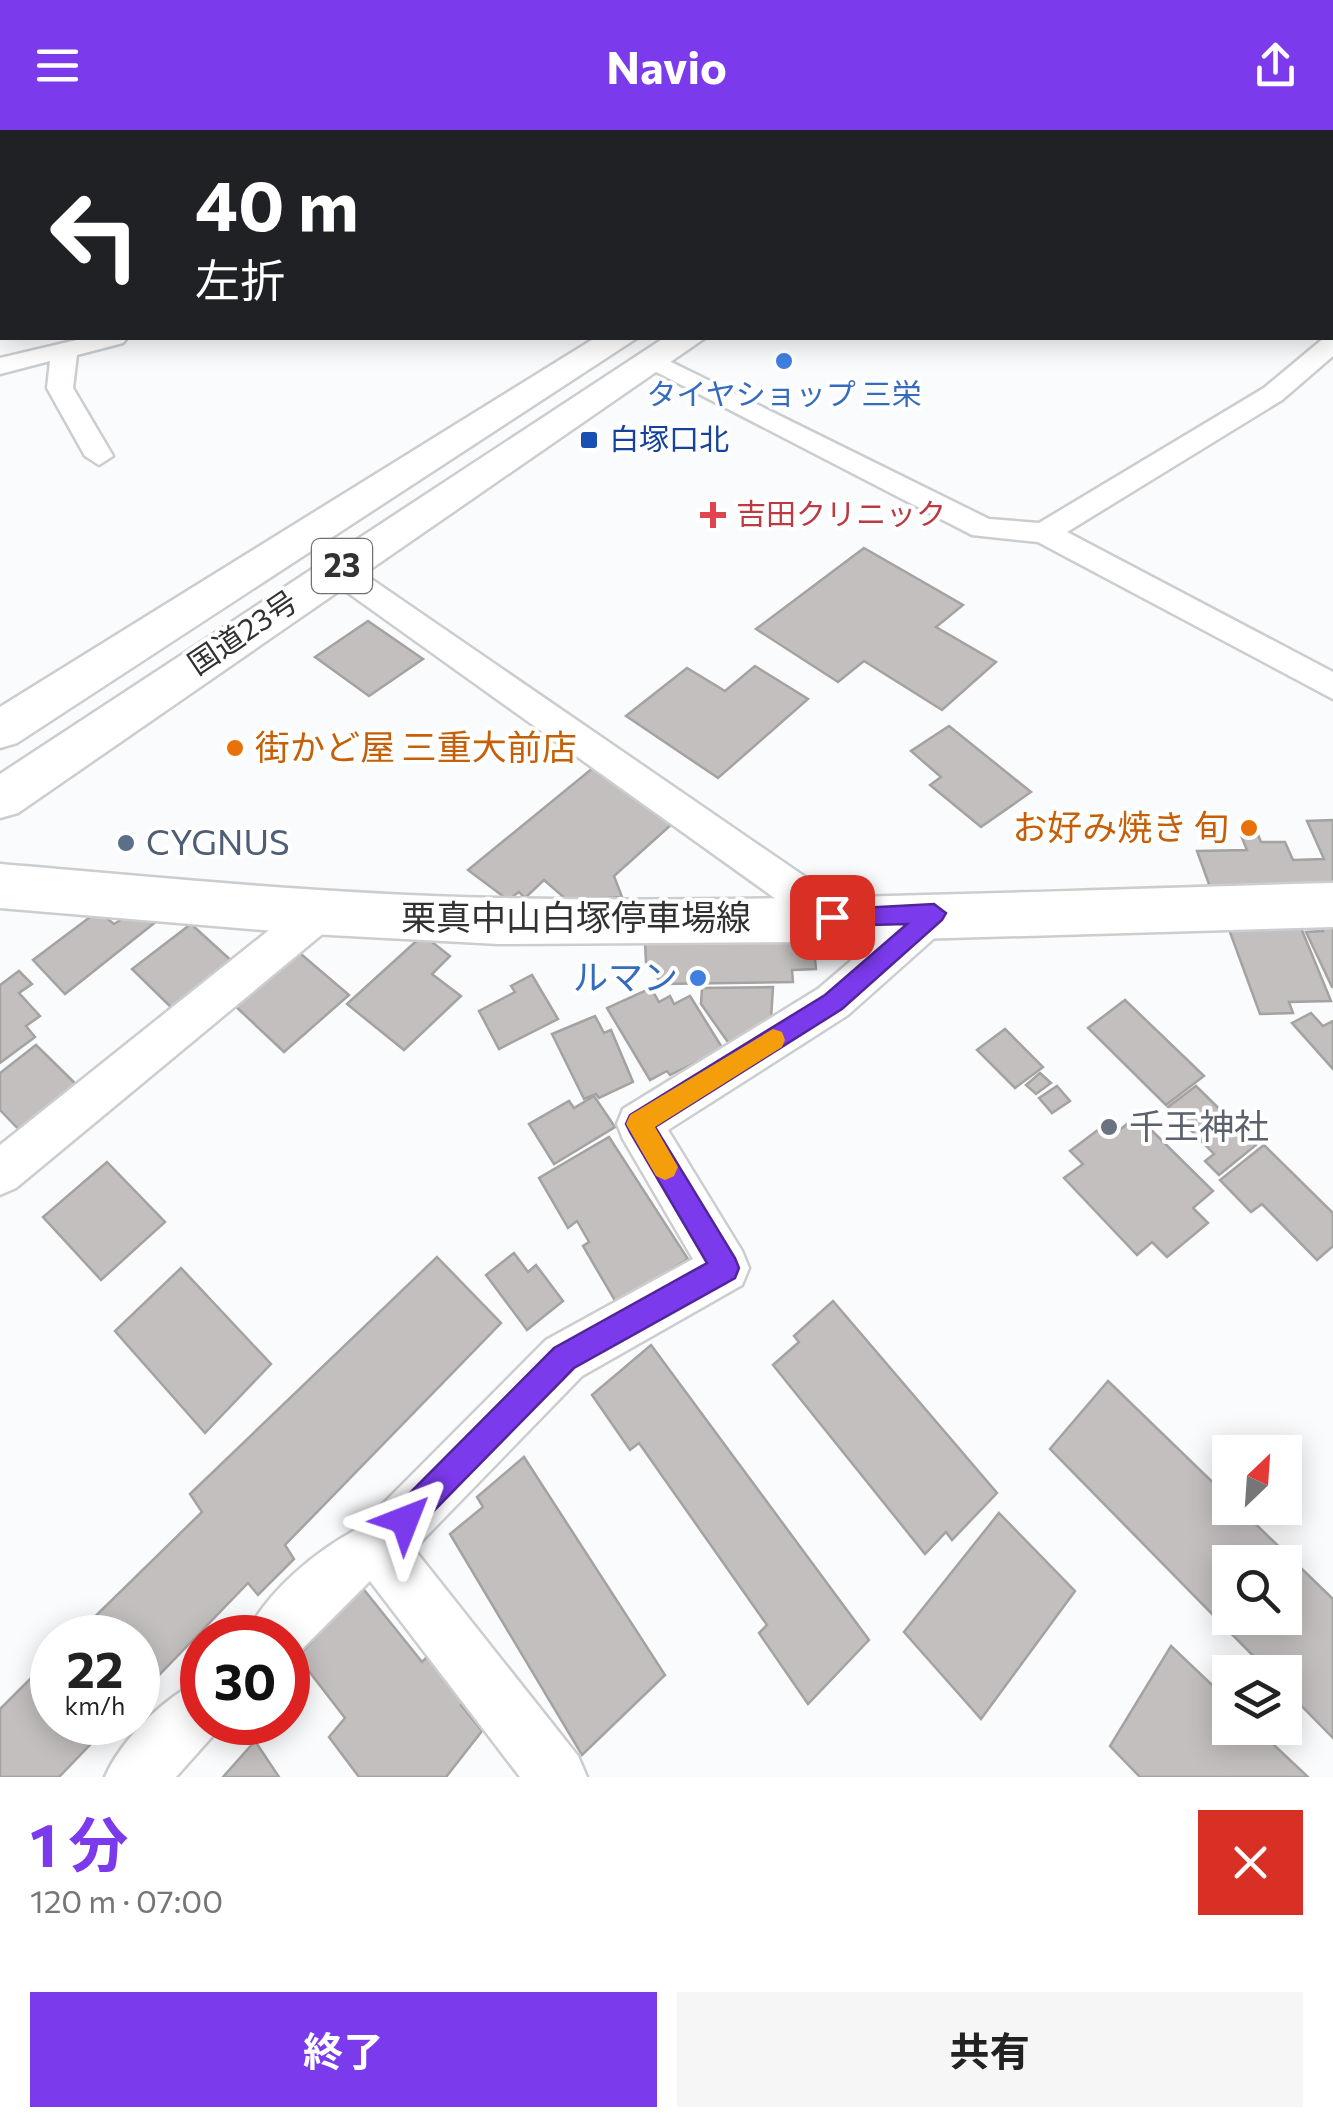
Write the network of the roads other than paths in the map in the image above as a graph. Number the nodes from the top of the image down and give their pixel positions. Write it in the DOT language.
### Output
graph roads {
  1 [pos="98,340"];
  2 [pos="679,340"];
  3 [pos="1333,344"];
  4 [pos="42,347"];
  5 [pos="635,350"];
  6 [pos="0,366"];
  7 [pos="100,456"];
  8 [pos="1044,533"];
  9 [pos="337,570"];
  10 [pos="1333,687"];
  11 [pos="0,730"];
  12 [pos="0,799"];
  13 [pos="0,886"];
  14 [pos="1333,905"];
  15 [pos="934,913"];
  16 [pos="317,915"];
  17 [pos="832,917"];
  18 [pos="0,1173"];
  19 [pos="378,1546"];
  20 [pos="296,1615"];
  21 [pos="180,1732"];
  22 [pos="136,1777"];
  23 [pos="557,1777"];
  1 -- 4 [label="street"];
  2 -- 5 [label="main road, 国道23号 / 23"];
  3 -- 8 [label="street"];
  4 -- 6 [label="street"];
  4 -- 7 [label="street"];
  5 -- 8 [label="street"];
  5 -- 9 [label="main road, 国道23号 / 23"];
  5 -- 11 [label="main road, 国道23号 / 23"];
  8 -- 10 [label="street"];
  9 -- 12 [label="main road, 国道23号 / 23"];
  9 -- 17 [label="street"];
  13 -- 16 [label="main road, 栗真中山白塚停車場線"];
  14 -- 15 [label="main road, 栗真中山白塚停車場線"];
  15 -- 17 [label="main road, 栗真中山白塚停車場線"];
  15 -- 19 [label="street"];
  16 -- 17 [label="main road, 栗真中山白塚停車場線"];
  16 -- 18 [label="street"];
  19 -- 20 [label="street"];
  19 -- 23 [label="street"];
  21 -- 22 [label="street"];
}
